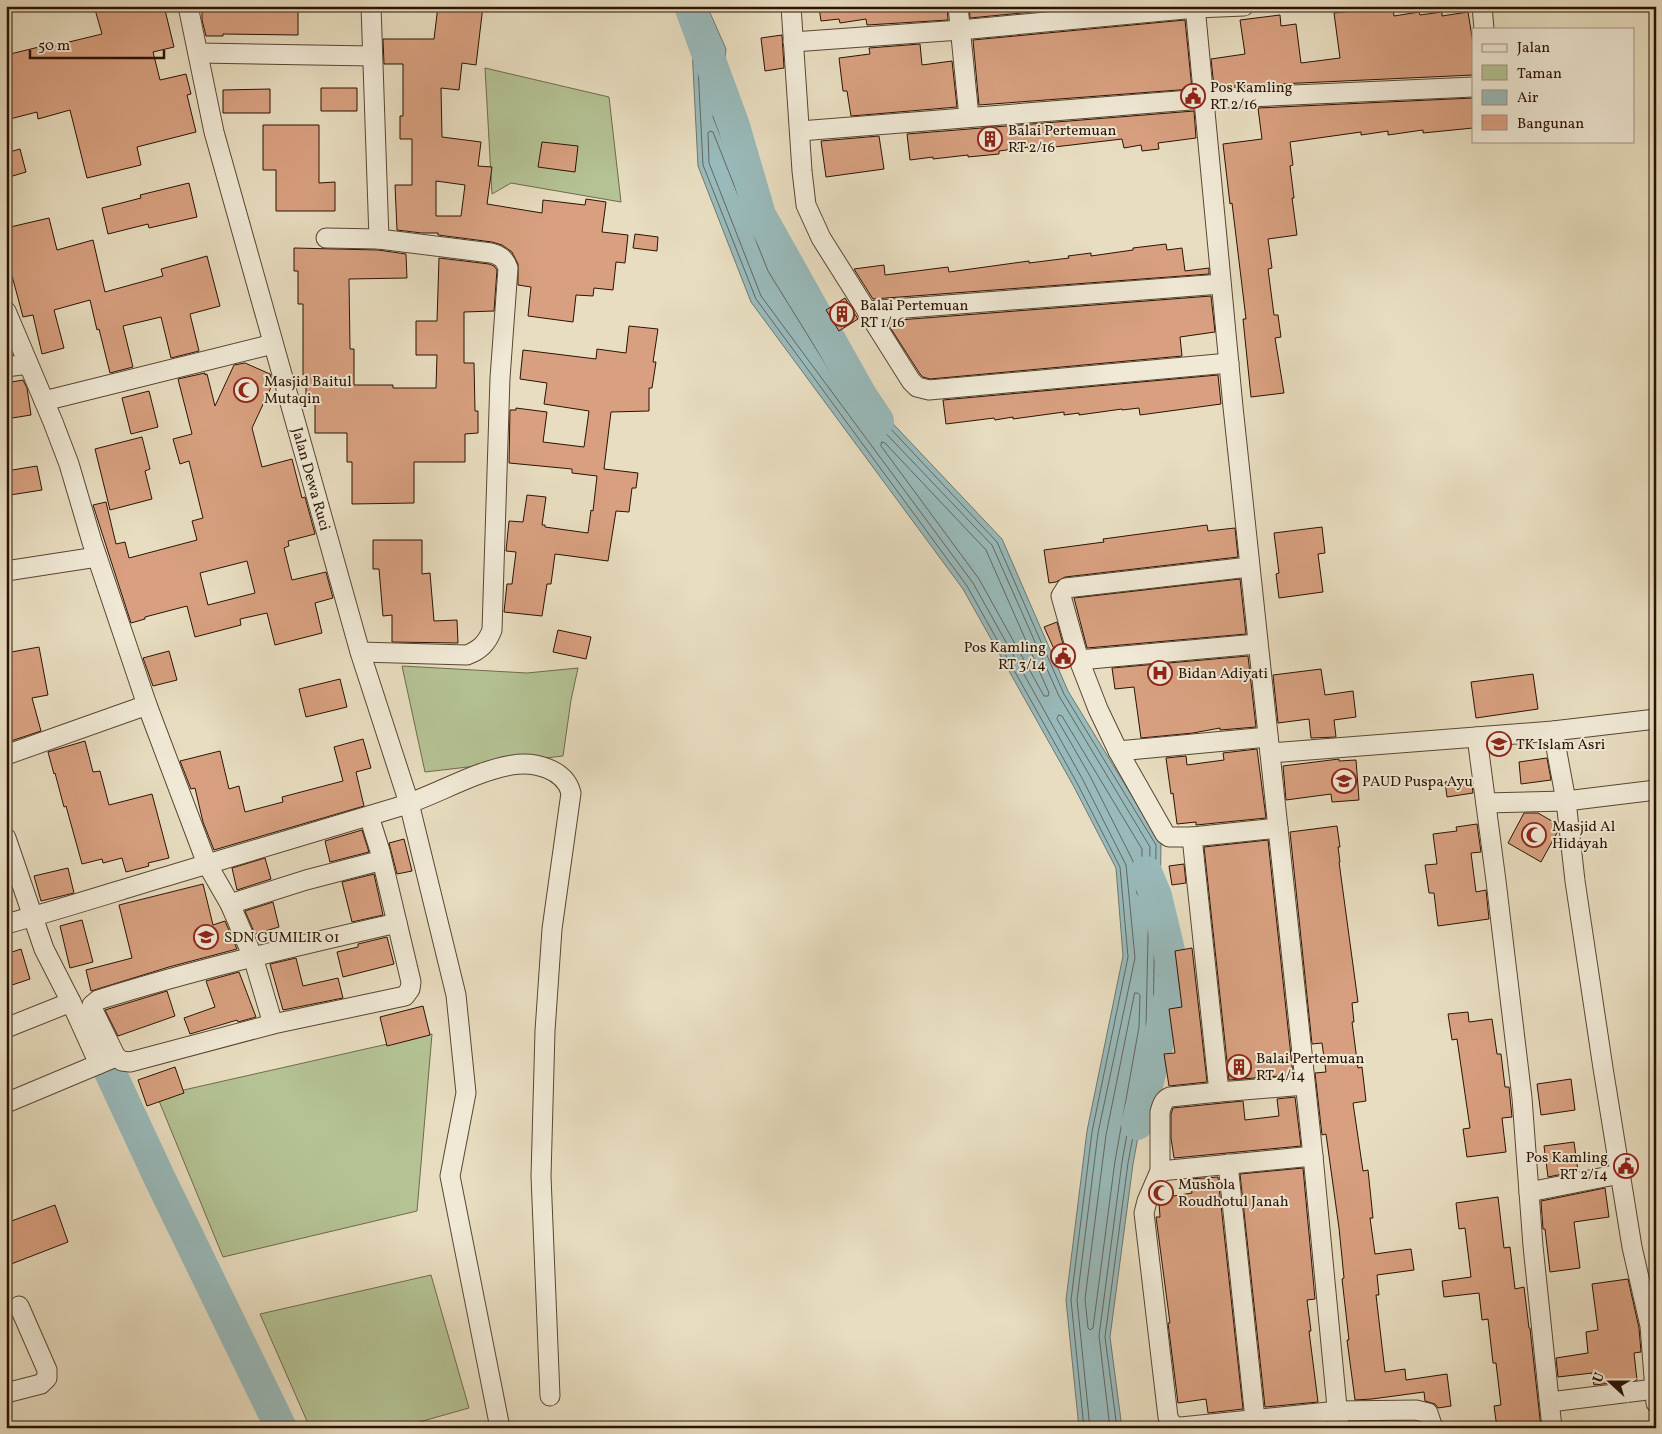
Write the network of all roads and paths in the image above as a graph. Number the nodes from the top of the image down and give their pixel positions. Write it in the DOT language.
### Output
graph roads {
  1 [pos="188,6"];
  2 [pos="371,6"];
  3 [pos="791,6"];
  4 [pos="958,6"];
  5 [pos="1244,6"];
  6 [pos="1482,6"];
  7 [pos="1195,7"];
  8 [pos="1484,28"];
  9 [pos="960,30"];
  10 [pos="793,42"];
  11 [pos="198,53"];
  12 [pos="372,56"];
  13 [pos="1472,87"];
  14 [pos="1203,99"];
  15 [pos="969,117"];
  16 [pos="800,131"];
  17 [pos="326,238"];
  18 [pos="379,239"];
  19 [pos="1221,284"];
  20 [pos="6,311"];
  21 [pos="867,311"];
  22 [pos="273,344"];
  23 [pos="1228,363"];
  24 [pos="28,364"];
  25 [pos="6,367"];
  26 [pos="44,400"];
  27 [pos="97,557"];
  28 [pos="1250,567"];
  29 [pos="6,571"];
  30 [pos="1257,644"];
  31 [pos="360,652"];
  32 [pos="1079,660"];
  33 [pos="148,705"];
  34 [pos="1656,719"];
  35 [pos="1553,730"];
  36 [pos="1477,736"];
  37 [pos="1269,745"];
  38 [pos="1118,751"];
  39 [pos="6,755"];
  40 [pos="1656,790"];
  41 [pos="1566,801"];
  42 [pos="409,803"];
  43 [pos="1486,803"];
  44 [pos="369,816"];
  45 [pos="1278,828"];
  46 [pos="1192,837"];
  47 [pos="6,838"];
  48 [pos="381,859"];
  49 [pos="207,864"];
  50 [pos="230,904"];
  51 [pos="34,916"];
  52 [pos="397,923"];
  53 [pos="6,924"];
  54 [pos="253,957"];
  55 [pos="71,1002"];
  56 [pos="273,1024"];
  57 [pos="6,1028"];
  58 [pos="107,1061"];
  59 [pos="1305,1085"];
  60 [pos="1219,1092"];
  61 [pos="6,1102"];
  62 [pos="1313,1156"];
  63 [pos="1228,1164"];
  64 [pos="1160,1171"];
  65 [pos="1620,1174"];
  66 [pos="1529,1192"];
  67 [pos="18,1306"];
  68 [pos="1653,1325"];
  69 [pos="6,1393"];
  70 [pos="550,1396"];
  71 [pos="1655,1396"];
  72 [pos="1550,1402"];
  73 [pos="1256,1419"];
  74 [pos="1339,1419"];
  75 [pos="500,1428"];
  76 [pos="1434,1428"];
  77 [pos="1552,1428"];
  1 -- 11 [label="street, Jalan Dewa Ruci"];
  2 -- 12 [label="street"];
  3 -- 10 [label="street"];
  4 -- 9 [label="street"];
  5 -- 7 [label="street"];
  6 -- 8 [label="street"];
  7 -- 9 [label="street"];
  7 -- 14 [label="street"];
  9 -- 10 [label="street"];
  9 -- 15 [label="street"];
  10 -- 16 [label="street"];
  11 -- 12 [label="street"];
  11 -- 22 [label="street, Jalan Dewa Ruci"];
  12 -- 18 [label="street"];
  13 -- 14 [label="street"];
  14 -- 15 [label="street"];
  14 -- 19 [label="street"];
  15 -- 16 [label="street"];
  16 -- 21 [label="street"];
  17 -- 18 [label="street"];
  18 -- 31 [label="street"];
  19 -- 21 [label="street"];
  19 -- 23 [label="street"];
  20 -- 24 [label="street"];
  21 -- 23 [label="street"];
  22 -- 26 [label="street"];
  22 -- 31 [label="street, Jalan Dewa Ruci"];
  23 -- 28 [label="street"];
  24 -- 25 [label="street"];
  24 -- 26 [label="street"];
  26 -- 27 [label="street"];
  27 -- 29 [label="street"];
  27 -- 33 [label="street"];
  28 -- 30 [label="street"];
  28 -- 32 [label="street"];
  30 -- 32 [label="street"];
  30 -- 37 [label="street"];
  31 -- 42 [label="street, Jalan Dewa Ruci"];
  32 -- 38 [label="street"];
  33 -- 39 [label="street"];
  33 -- 49 [label="street"];
  34 -- 35 [label="street"];
  35 -- 36 [label="street"];
  35 -- 41 [label="street"];
  36 -- 37 [label="street"];
  36 -- 43 [label="street"];
  37 -- 38 [label="street"];
  37 -- 45 [label="street"];
  38 -- 46 [label="street"];
  40 -- 41 [label="street"];
  41 -- 43 [label="street"];
  41 -- 65 [label="street"];
  42 -- 44 [label="street"];
  42 -- 70 [label="street"];
  42 -- 75 [label="street, Jalan Dewa Ruci"];
  43 -- 66 [label="street"];
  44 -- 48 [label="street"];
  44 -- 49 [label="street"];
  45 -- 46 [label="street"];
  45 -- 59 [label="street"];
  46 -- 60 [label="street"];
  47 -- 51 [label="street"];
  48 -- 50 [label="street"];
  48 -- 52 [label="street"];
  49 -- 50 [label="street"];
  49 -- 51 [label="street"];
  50 -- 54 [label="street"];
  51 -- 53 [label="street"];
  51 -- 55 [label="street"];
  52 -- 54 [label="street"];
  52 -- 56 [label="street"];
  54 -- 56 [label="street"];
  54 -- 58 [label="street"];
  55 -- 57 [label="street"];
  55 -- 58 [label="street"];
  56 -- 58 [label="street"];
  58 -- 61 [label="street"];
  59 -- 60 [label="street"];
  59 -- 62 [label="street"];
  60 -- 64 [label="street"];
  62 -- 63 [label="street"];
  62 -- 74 [label="street"];
  63 -- 64 [label="street"];
  63 -- 73 [label="street"];
  64 -- 73 [label="street"];
  65 -- 66 [label="street"];
  65 -- 68 [label="street"];
  66 -- 72 [label="street"];
  67 -- 69 [label="street"];
  68 -- 71 [label="street"];
  71 -- 72 [label="street"];
  72 -- 77 [label="street"];
  73 -- 74 [label="street"];
  74 -- 76 [label="street"];
}
